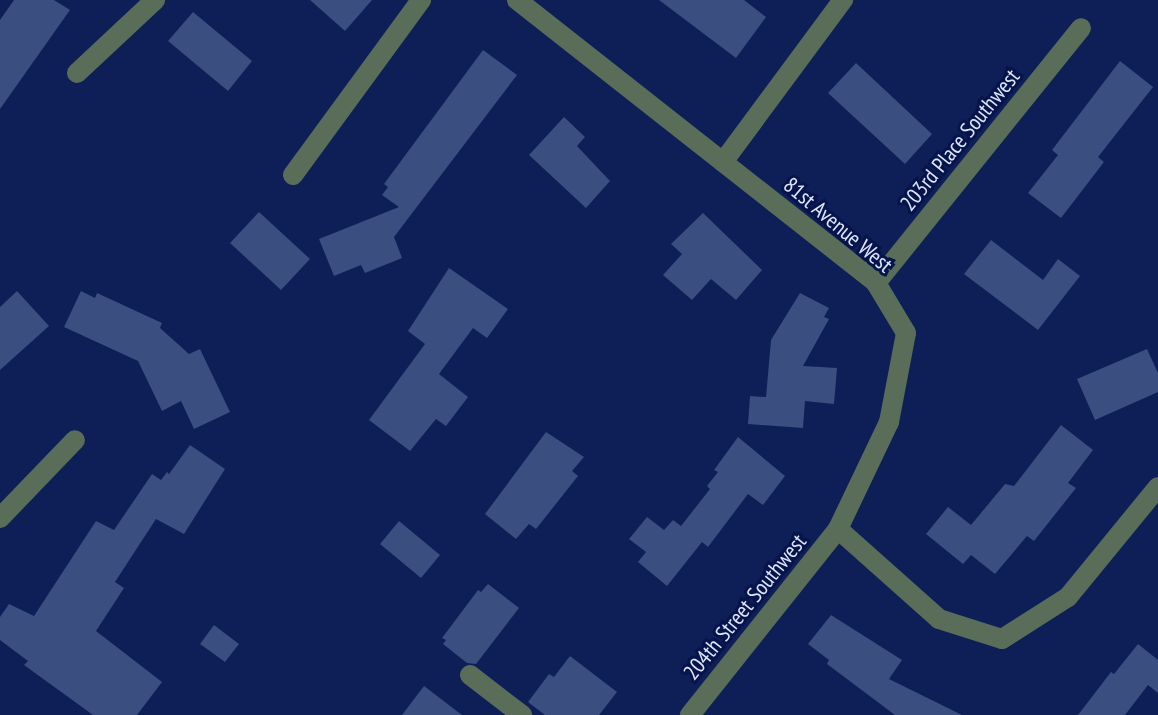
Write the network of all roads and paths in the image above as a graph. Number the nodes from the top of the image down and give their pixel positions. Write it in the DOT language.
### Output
graph roads {
  1 [pos="155,0"];
  2 [pos="421,0"];
  3 [pos="517,0"];
  4 [pos="843,0"];
  5 [pos="1081,28"];
  6 [pos="77,73"];
  7 [pos="723,162"];
  8 [pos="293,175"];
  9 [pos="876,283"];
  10 [pos="75,440"];
  11 [pos="1158,487"];
  12 [pos="0,518"];
  13 [pos="838,529"];
  14 [pos="470,675"];
  15 [pos="522,715"];
  16 [pos="690,715"];
  1 -- 6 [label="street"];
  2 -- 8 [label="street"];
  3 -- 7 [label="street, 81st Avenue West"];
  4 -- 7 [label="street"];
  5 -- 9 [label="street, 203rd Place Southwest"];
  7 -- 9 [label="street, 81st Avenue West"];
  9 -- 13 [label="street, 81st Avenue West"];
  10 -- 12 [label="street"];
  11 -- 13 [label="street"];
  13 -- 16 [label="street, 204th Street Southwest"];
  14 -- 15 [label="street"];
}
